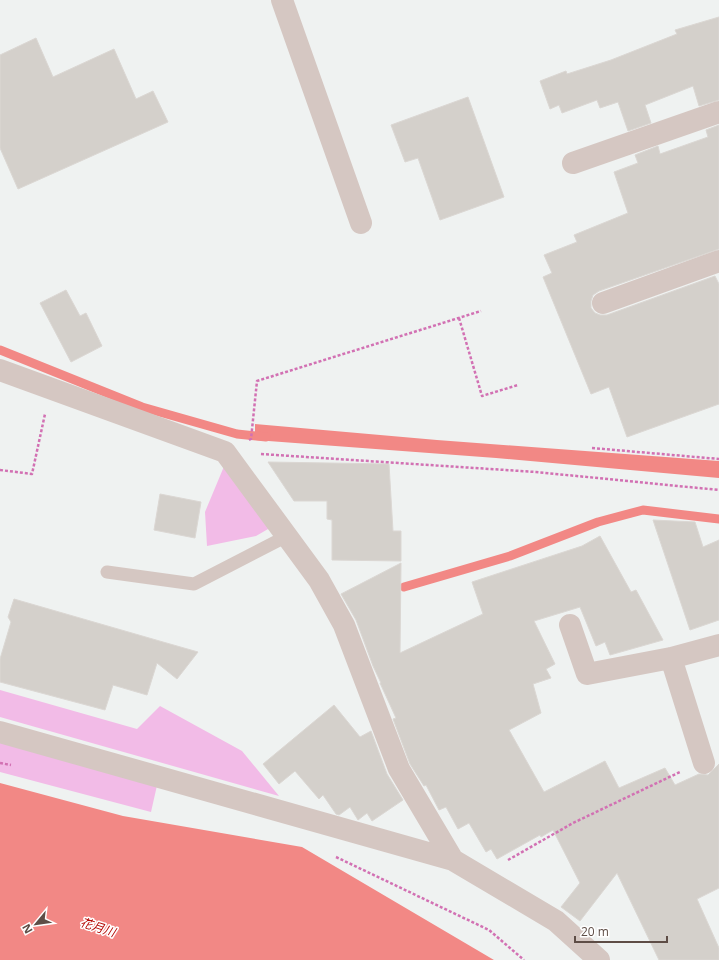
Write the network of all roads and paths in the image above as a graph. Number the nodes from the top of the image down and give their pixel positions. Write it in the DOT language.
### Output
graph roads {
  1 [pos="282,0"];
  2 [pos="719,112"];
  3 [pos="573,163"];
  4 [pos="361,223"];
  5 [pos="719,261"];
  6 [pos="603,303"];
  7 [pos="482,311"];
  8 [pos="459,318"];
  9 [pos="0,370"];
  10 [pos="518,385"];
  11 [pos="50,388"];
  12 [pos="251,439"];
  13 [pos="592,448"];
  14 [pos="225,452"];
  15 [pos="719,459"];
  16 [pos="0,470"];
  17 [pos="719,490"];
  18 [pos="287,536"];
  19 [pos="107,572"];
  20 [pos="570,625"];
  21 [pos="719,645"];
  22 [pos="671,658"];
  23 [pos="0,732"];
  24 [pos="0,763"];
  25 [pos="704,763"];
  26 [pos="15,767"];
  27 [pos="334,856"];
  28 [pos="453,860"];
  29 [pos="480,876"];
  30 [pos="524,960"];
  31 [pos="599,960"];
  1 -- 4 [label="street"];
  2 -- 3 [label="street"];
  5 -- 6 [label="street"];
  7 -- 8 [label="path"];
  8 -- 10 [label="path"];
  8 -- 12 [label="path"];
  9 -- 11 [label="street"];
  11 -- 14 [label="street"];
  11 -- 16 [label="path"];
  13 -- 15 [label="path"];
  14 -- 17 [label="path"];
  14 -- 18 [label="street"];
  18 -- 19 [label="lane"];
  18 -- 28 [label="street"];
  20 -- 22 [label="street"];
  21 -- 22 [label="street"];
  22 -- 25 [label="street"];
  23 -- 28 [label="street"];
  24 -- 26 [label="path"];
  25 -- 29 [label="path"];
  27 -- 30 [label="path"];
  28 -- 29 [label="street"];
  29 -- 31 [label="street"];
}
